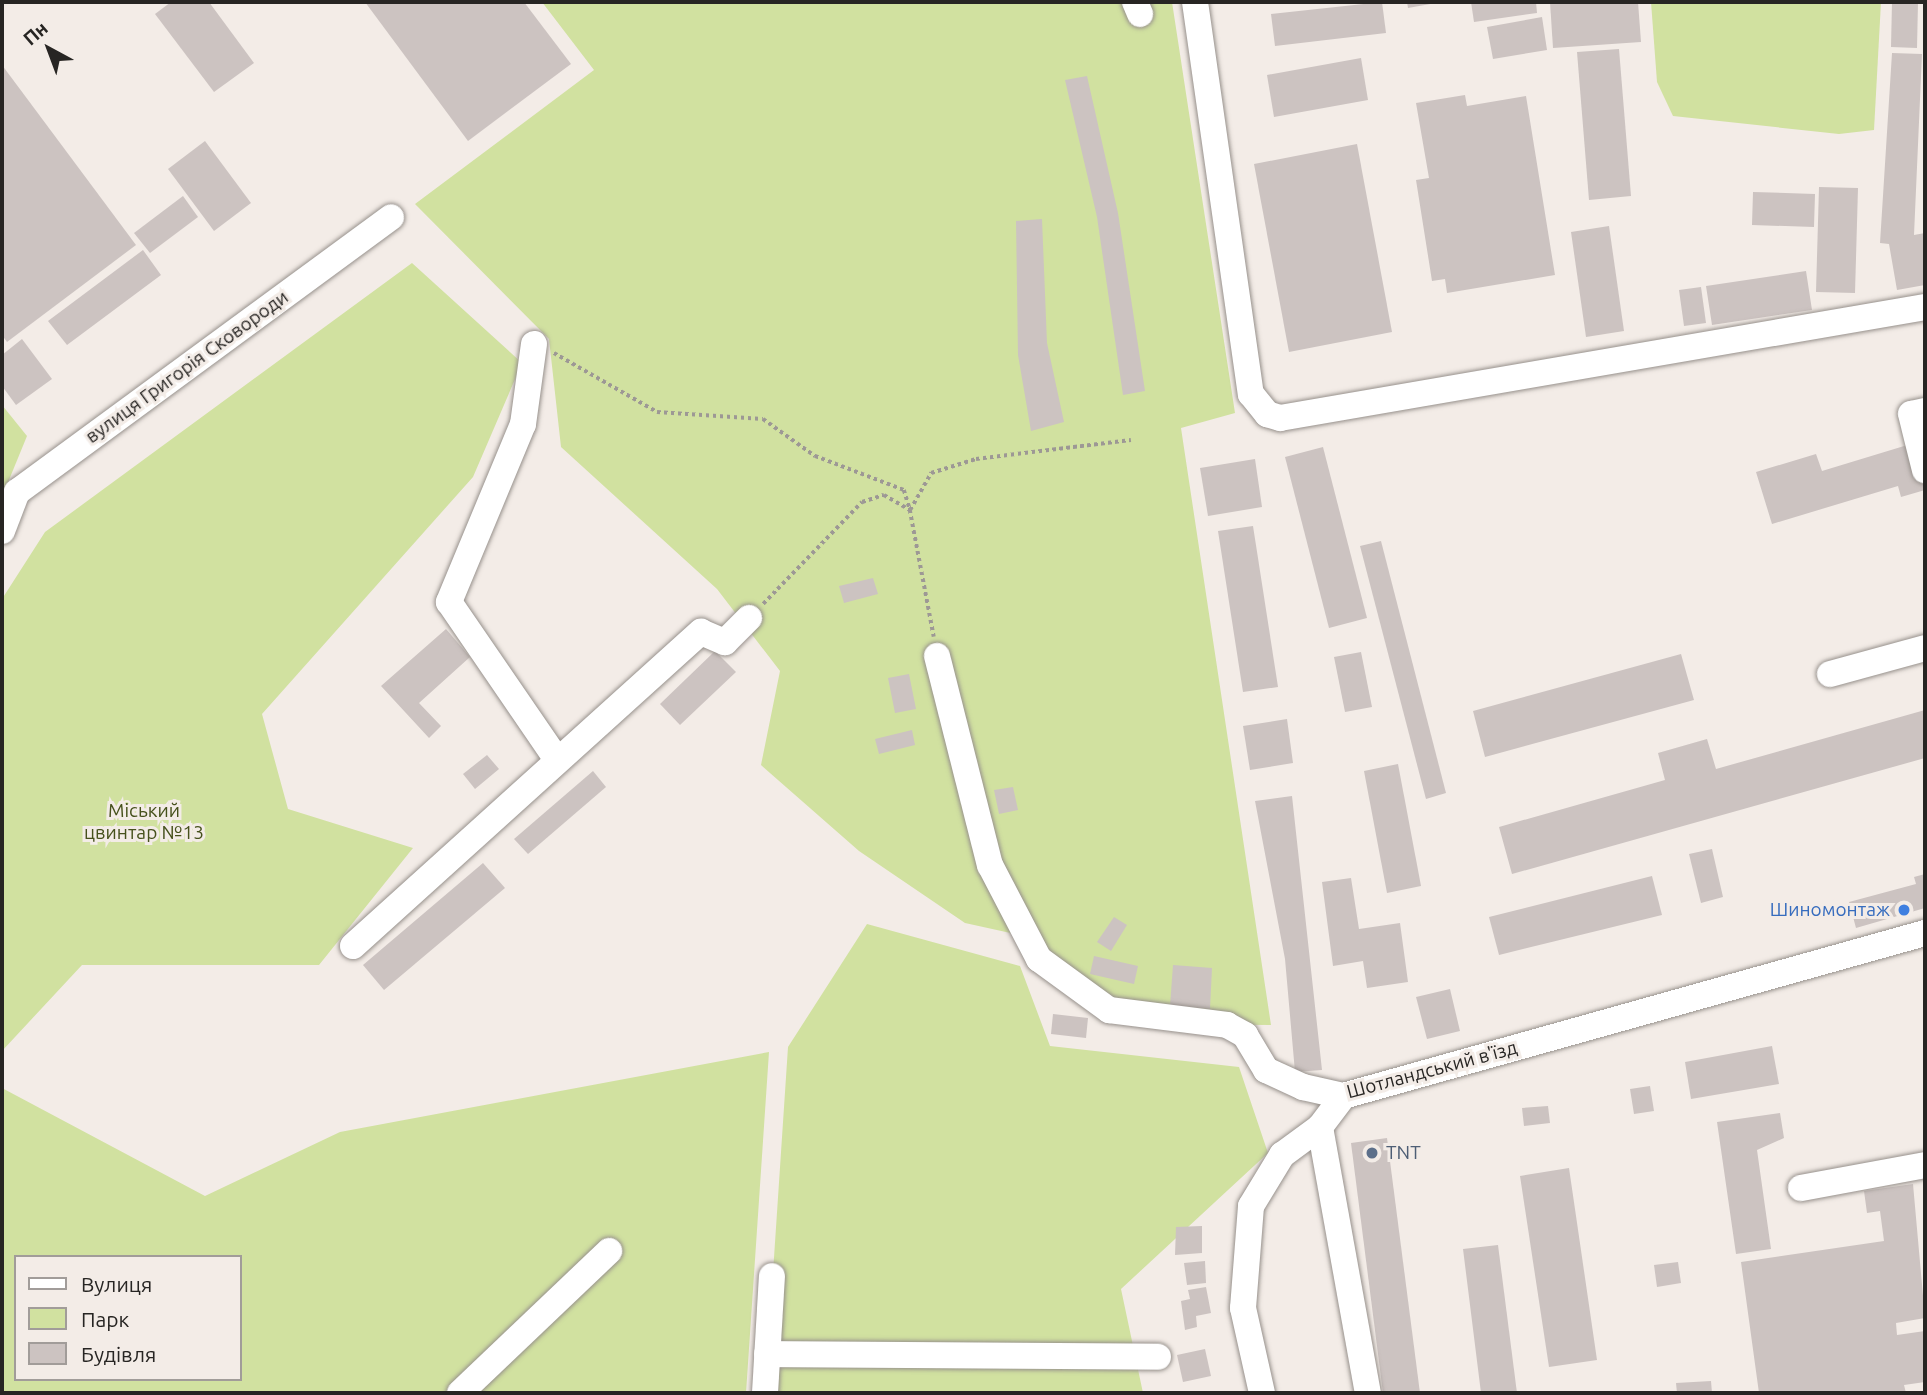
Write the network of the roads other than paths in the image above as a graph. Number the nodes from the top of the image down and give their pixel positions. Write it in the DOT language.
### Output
graph roads {
  1 [pos="1195,2"];
  2 [pos="391,217"];
  3 [pos="1925,307"];
  4 [pos="540,346"];
  5 [pos="1925,411"];
  6 [pos="1925,470"];
  7 [pos="2,531"];
  8 [pos="749,618"];
  9 [pos="1925,648"];
  10 [pos="937,656"];
  11 [pos="1830,674"];
  12 [pos="556,758"];
  13 [pos="1925,933"];
  14 [pos="353,946"];
  15 [pos="1343,1096"];
  16 [pos="1321,1127"];
  17 [pos="1925,1165"];
  18 [pos="1801,1188"];
  19 [pos="609,1251"];
  20 [pos="772,1276"];
  21 [pos="767,1354"];
  22 [pos="1158,1357"];
  23 [pos="460,1393"];
  24 [pos="765,1393"];
  25 [pos="1262,1393"];
  26 [pos="1368,1393"];
  1 -- 3 [label="street"];
  2 -- 7 [label="street, вулиця Григорія Сковороди"];
  4 -- 12 [label="street"];
  5 -- 6 [label="street"];
  8 -- 12 [label="street"];
  9 -- 11 [label="street"];
  10 -- 15 [label="street, Шотландський в'їзд"];
  12 -- 14 [label="street"];
  13 -- 15 [label="street, Шотландський в'їзд"];
  15 -- 16 [label="street"];
  16 -- 25 [label="street"];
  16 -- 26 [label="street"];
  17 -- 18 [label="street"];
  19 -- 23 [label="street"];
  20 -- 21 [label="street"];
  21 -- 22 [label="street"];
  21 -- 24 [label="street"];
}
